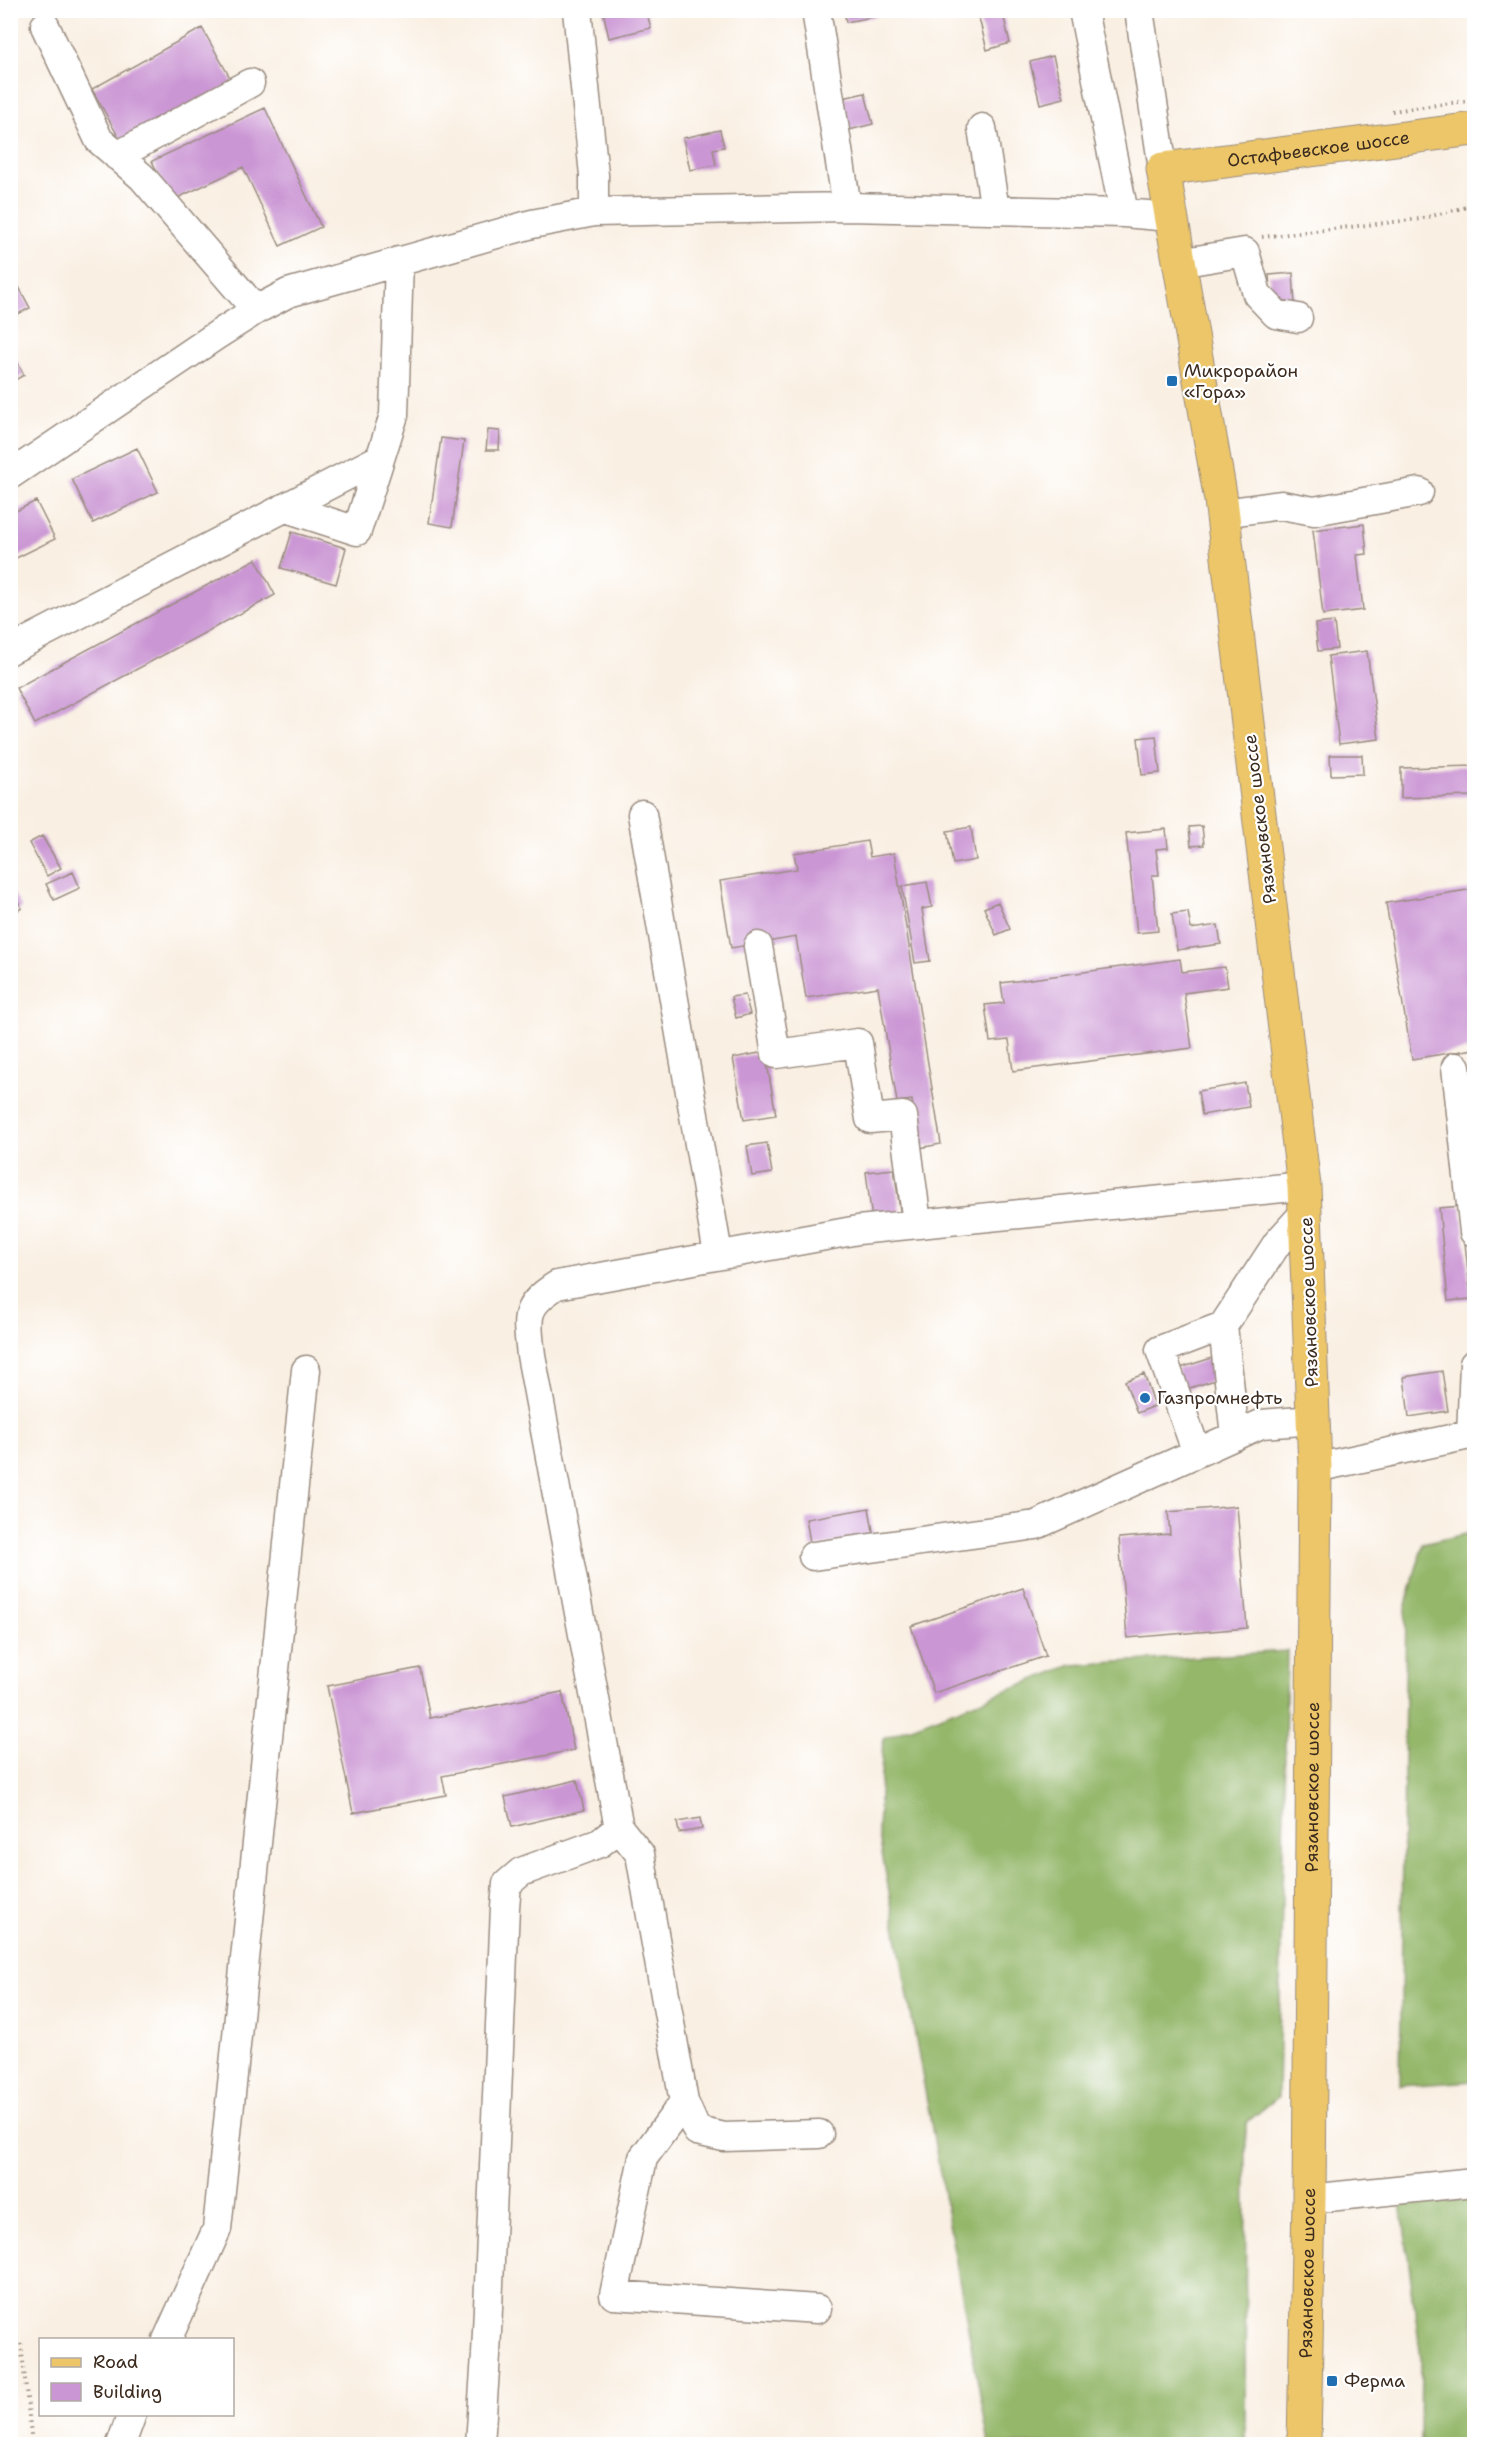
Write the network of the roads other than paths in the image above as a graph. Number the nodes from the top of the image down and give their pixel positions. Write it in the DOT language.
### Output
graph roads {
  1 [pos="577,10"];
  2 [pos="816,10"];
  3 [pos="1083,10"];
  4 [pos="1139,10"];
  5 [pos="45,26"];
  6 [pos="250,83"];
  7 [pos="982,128"];
  8 [pos="1474,129"];
  9 [pos="1474,151"];
  10 [pos="117,156"];
  11 [pos="1167,193"];
  12 [pos="847,207"];
  13 [pos="995,210"];
  14 [pos="594,212"];
  15 [pos="1124,213"];
  16 [pos="399,261"];
  17 [pos="1179,262"];
  18 [pos="256,310"];
  19 [pos="1298,318"];
  20 [pos="378,459"];
  21 [pos="10,475"];
  22 [pos="1419,492"];
  23 [pos="285,507"];
  24 [pos="1222,513"];
  25 [pos="10,650"];
  26 [pos="642,814"];
  27 [pos="758,946"];
  28 [pos="1456,1067"];
  29 [pos="1305,1199"];
  30 [pos="917,1223"];
  31 [pos="1474,1232"];
  32 [pos="718,1254"];
  33 [pos="1223,1326"];
  34 [pos="1474,1364"];
  35 [pos="306,1370"];
  36 [pos="1314,1420"];
  37 [pos="1473,1434"];
  38 [pos="1235,1436"];
  39 [pos="1197,1453"];
  40 [pos="1315,1468"];
  41 [pos="813,1556"];
  42 [pos="619,1828"];
  43 [pos="684,2102"];
  44 [pos="819,2134"];
  45 [pos="1474,2182"];
  46 [pos="1309,2199"];
  47 [pos="817,2309"];
  48 [pos="168,2338"];
  49 [pos="132,2416"];
  50 [pos="121,2445"];
  51 [pos="480,2445"];
  52 [pos="1304,2445"];
  1 -- 14 [label="street"];
  2 -- 12 [label="street"];
  3 -- 15 [label="street"];
  4 -- 11 [label="street"];
  5 -- 10 [label="street"];
  6 -- 10 [label="street"];
  7 -- 13 [label="street"];
  8 -- 11 [label="main road, Остафьевское шоссе"];
  9 -- 11 [label="main road, Остафьевское шоссе"];
  10 -- 18 [label="street"];
  11 -- 15 [label="street"];
  11 -- 17 [label="main road, Рязановское шоссе"];
  12 -- 13 [label="street"];
  12 -- 14 [label="street"];
  13 -- 15 [label="street"];
  14 -- 16 [label="street"];
  16 -- 18 [label="street"];
  16 -- 20 [label="street"];
  17 -- 19 [label="street"];
  17 -- 24 [label="main road, Рязановское шоссе"];
  18 -- 21 [label="street"];
  20 -- 23 [label="street"];
  20 -- 23 [label="street"];
  22 -- 24 [label="street"];
  23 -- 25 [label="street"];
  24 -- 29 [label="main road, Рязановское шоссе"];
  26 -- 32 [label="street"];
  27 -- 30 [label="street"];
  28 -- 31 [label="street"];
  29 -- 30 [label="street"];
  29 -- 33 [label="street"];
  29 -- 36 [label="main road, Рязановское шоссе"];
  30 -- 32 [label="street"];
  32 -- 42 [label="street"];
  33 -- 38 [label="street"];
  33 -- 39 [label="street"];
  34 -- 37 [label="street"];
  35 -- 48 [label="street"];
  36 -- 38 [label="street"];
  36 -- 40 [label="main road, Рязановское шоссе"];
  37 -- 40 [label="street"];
  38 -- 39 [label="street"];
  39 -- 41 [label="street"];
  40 -- 46 [label="main road, Рязановское шоссе"];
  42 -- 43 [label="street"];
  42 -- 51 [label="street"];
  43 -- 44 [label="street"];
  43 -- 47 [label="street"];
  45 -- 46 [label="street"];
  46 -- 52 [label="main road, Рязановское шоссе"];
  49 -- 50 [label="street"];
}
